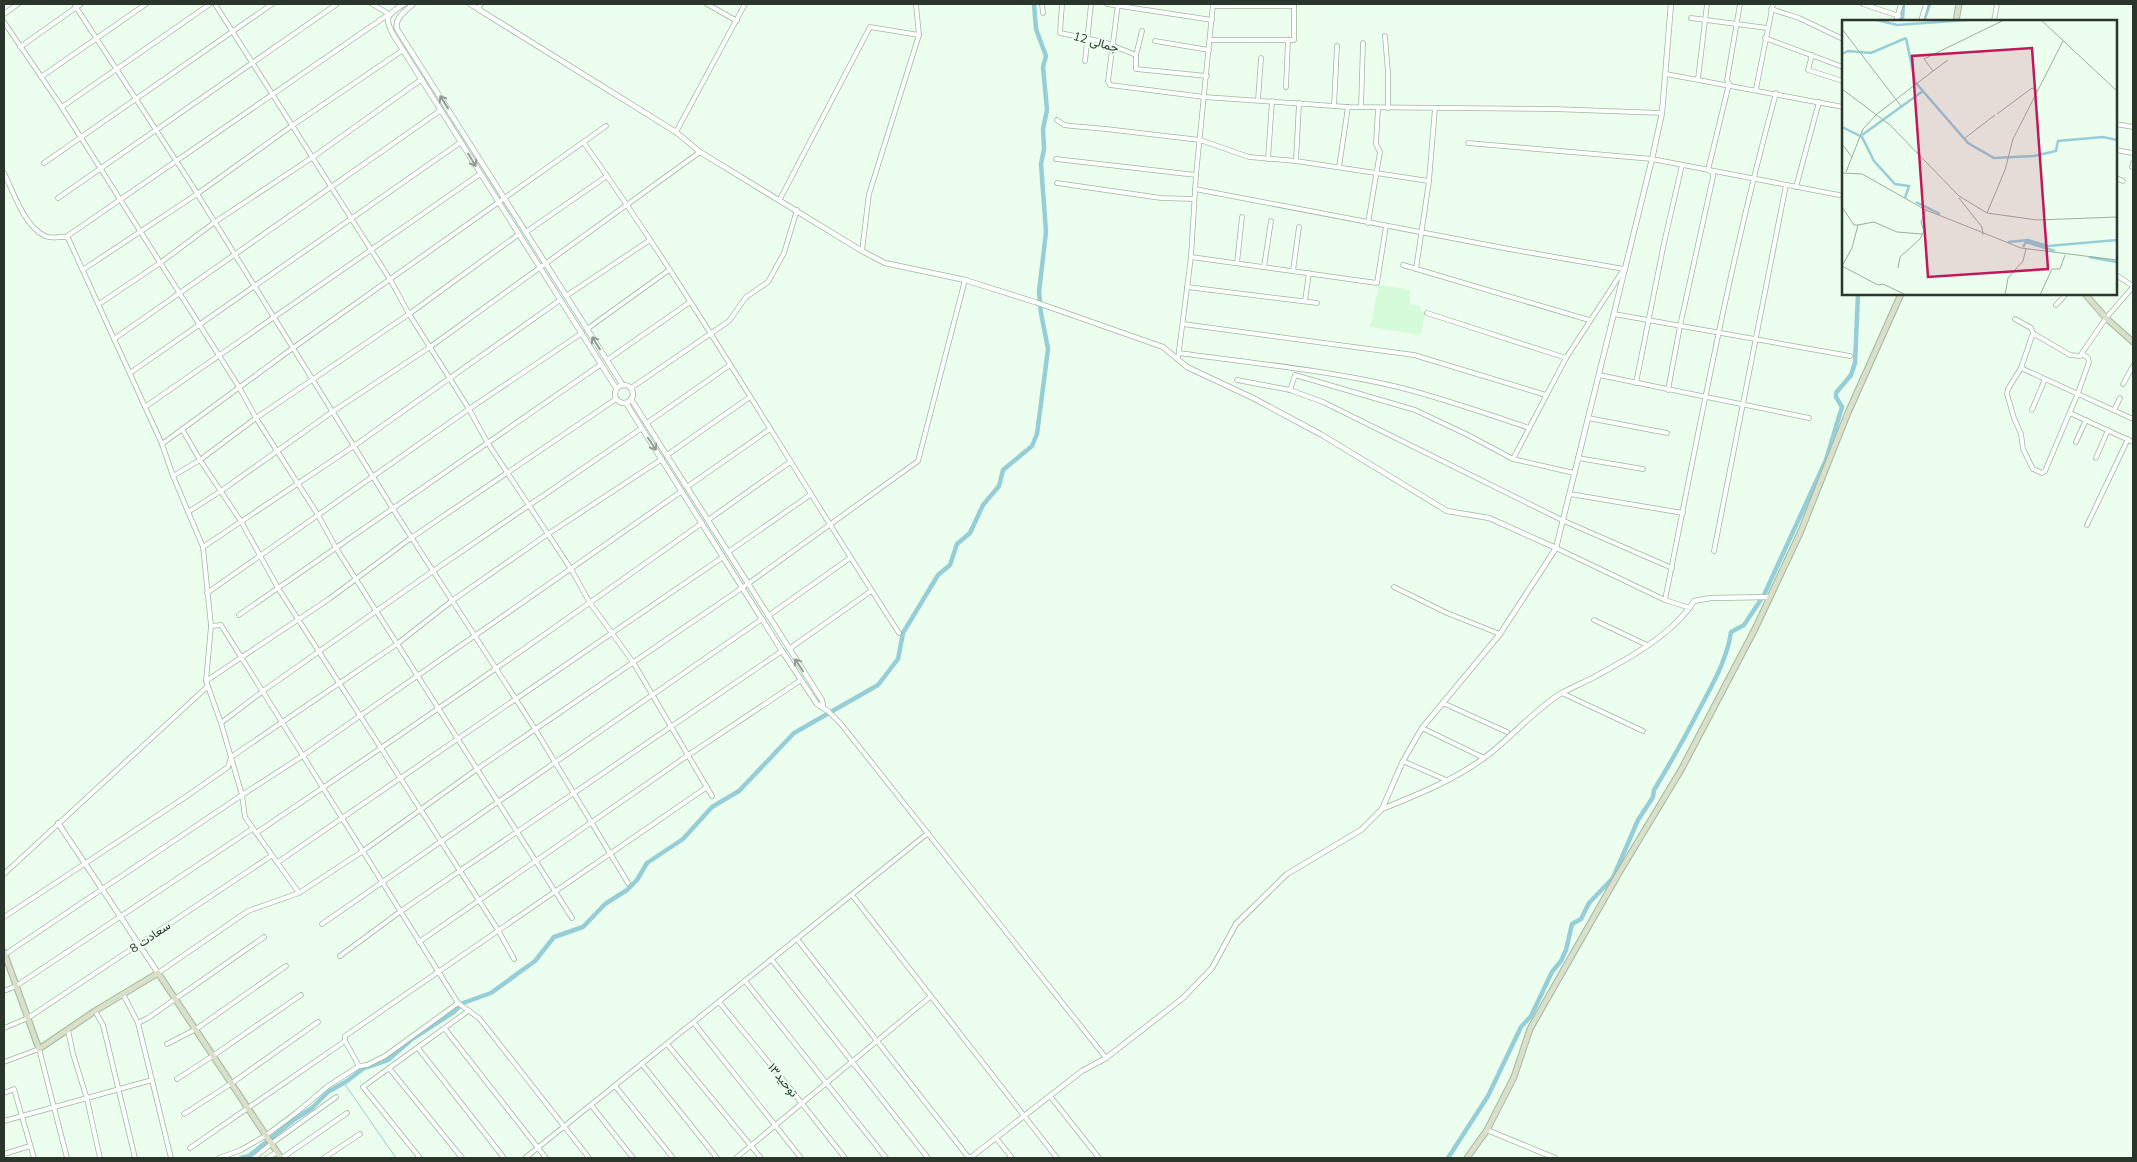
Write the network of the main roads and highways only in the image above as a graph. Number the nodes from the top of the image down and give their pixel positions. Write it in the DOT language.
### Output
graph roads {
  1 [pos="1959,4"];
  2 [pos="1956,20"];
  3 [pos="1901,295"];
  4 [pos="2086,295"];
  5 [pos="2133,342"];
  6 [pos="4,954"];
  7 [pos="282,1158"];
  8 [pos="1467,1158"];
  1 -- 2 [label="main road"];
  3 -- 8 [label="main road"];
  4 -- 5 [label="main road"];
  6 -- 7 [label="main road"];
}
